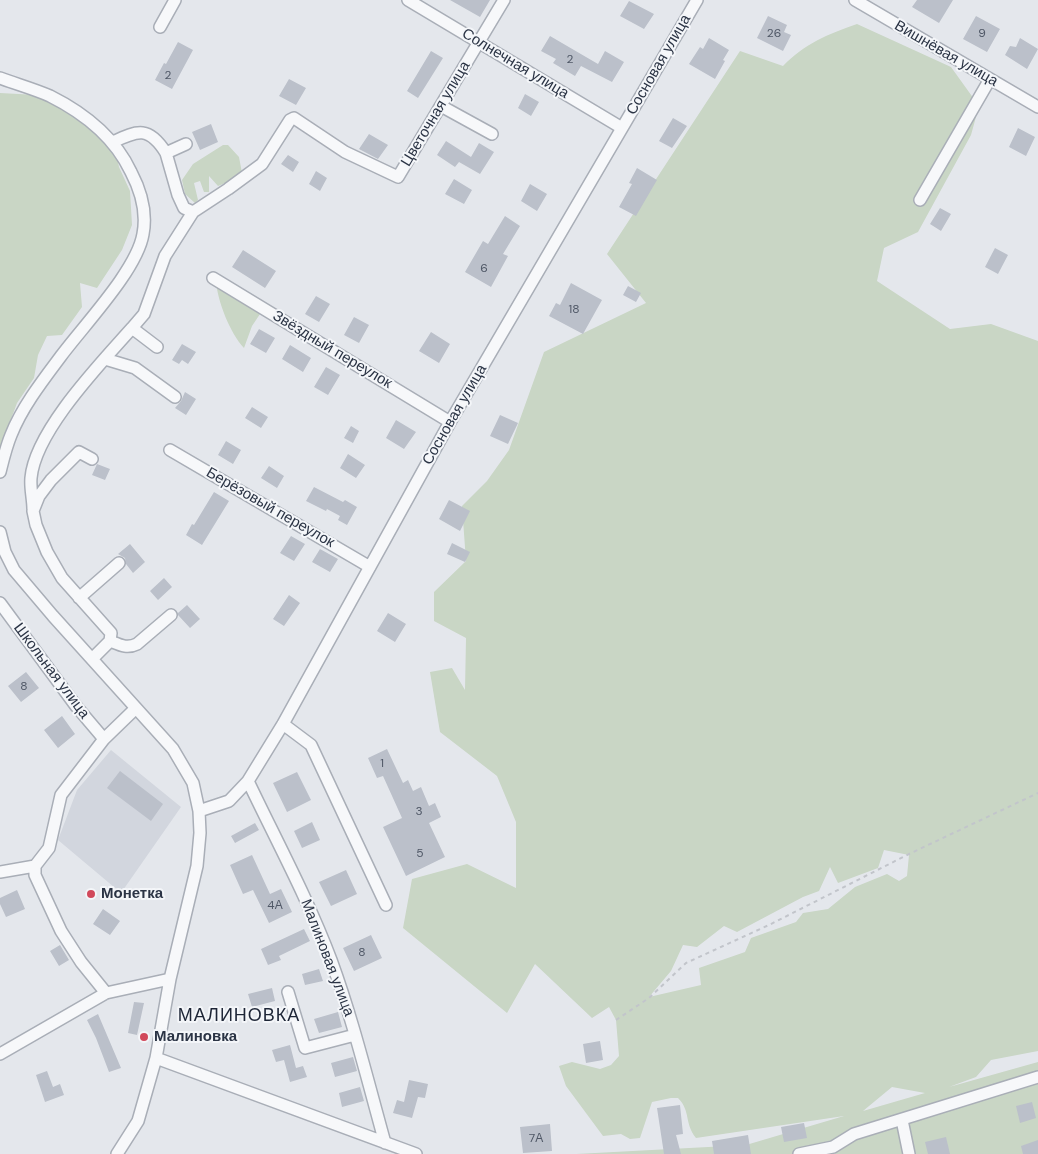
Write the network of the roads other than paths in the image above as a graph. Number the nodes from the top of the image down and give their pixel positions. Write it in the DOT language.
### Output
graph roads {
  1 [pos="175,0"];
  2 [pos="408,0"];
  3 [pos="504,0"];
  4 [pos="696,0"];
  5 [pos="854,0"];
  6 [pos="160,27"];
  7 [pos="479,42"];
  8 [pos="0,78"];
  9 [pos="990,79"];
  10 [pos="441,106"];
  11 [pos="1038,107"];
  12 [pos="622,128"];
  13 [pos="492,134"];
  14 [pos="113,142"];
  15 [pos="186,144"];
  16 [pos="166,153"];
  17 [pos="920,200"];
  18 [pos="193,212"];
  19 [pos="213,278"];
  20 [pos="132,328"];
  21 [pos="157,347"];
  22 [pos="105,359"];
  23 [pos="176,397"];
  24 [pos="450,422"];
  25 [pos="170,450"];
  26 [pos="92,459"];
  27 [pos="0,472"];
  28 [pos="33,511"];
  29 [pos="0,532"];
  30 [pos="119,563"];
  31 [pos="5,564"];
  32 [pos="370,567"];
  33 [pos="79,598"];
  34 [pos="0,603"];
  35 [pos="172,615"];
  36 [pos="110,641"];
  37 [pos="92,659"];
  38 [pos="136,708"];
  39 [pos="283,724"];
  40 [pos="104,739"];
  41 [pos="248,781"];
  42 [pos="199,810"];
  43 [pos="35,866"];
  44 [pos="0,872"];
  45 [pos="386,905"];
  46 [pos="170,979"];
  47 [pos="288,992"];
  48 [pos="106,994"];
  49 [pos="355,1035"];
  50 [pos="0,1054"];
  51 [pos="156,1058"];
  52 [pos="1038,1077"];
  53 [pos="902,1120"];
  54 [pos="385,1143"];
  55 [pos="117,1154"];
  56 [pos="416,1154"];
  57 [pos="799,1154"];
  58 [pos="909,1154"];
  1 -- 6 [label="street"];
  2 -- 7 [label="street, Солнечная улица"];
  3 -- 7 [label="street, Цветочная улица"];
  4 -- 12 [label="street, Сосновая улица"];
  5 -- 9 [label="street, Вишнёвая улица"];
  7 -- 10 [label="street, Цветочная улица"];
  7 -- 12 [label="street, Солнечная улица"];
  8 -- 14 [label="street"];
  9 -- 11 [label="street, Вишнёвая улица"];
  9 -- 17 [label="street"];
  10 -- 13 [label="street"];
  10 -- 18 [label="street, Цветочная улица"];
  12 -- 24 [label="street, Сосновая улица"];
  14 -- 16 [label="street"];
  14 -- 27 [label="street"];
  15 -- 16 [label="street"];
  16 -- 18 [label="street"];
  18 -- 20 [label="street"];
  19 -- 24 [label="street, Звёздный переулок"];
  20 -- 21 [label="street"];
  20 -- 22 [label="street"];
  22 -- 23 [label="street"];
  22 -- 28 [label="street"];
  24 -- 32 [label="street, Сосновая улица"];
  25 -- 32 [label="street, Берёзовый переулок"];
  26 -- 28 [label="street"];
  28 -- 33 [label="street"];
  29 -- 31 [label="street"];
  30 -- 33 [label="street"];
  31 -- 37 [label="street"];
  32 -- 39 [label="street, Сосновая улица"];
  33 -- 36 [label="street"];
  34 -- 40 [label="street, Школьная улица"];
  35 -- 36 [label="street"];
  36 -- 37 [label="street"];
  37 -- 38 [label="street"];
  38 -- 40 [label="street"];
  38 -- 42 [label="street"];
  39 -- 41 [label="street, Сосновая улица"];
  39 -- 45 [label="street"];
  40 -- 43 [label="street"];
  41 -- 42 [label="street, Сосновая улица"];
  41 -- 49 [label="street, Малиновая улица"];
  42 -- 46 [label="street"];
  43 -- 44 [label="street"];
  43 -- 48 [label="street"];
  46 -- 48 [label="street"];
  46 -- 51 [label="street"];
  47 -- 49 [label="street"];
  48 -- 50 [label="street"];
  49 -- 54 [label="street, Малиновая улица"];
  51 -- 54 [label="street"];
  51 -- 55 [label="street"];
  52 -- 53 [label="street"];
  53 -- 57 [label="street"];
  53 -- 58 [label="street"];
  54 -- 56 [label="street"];
}
